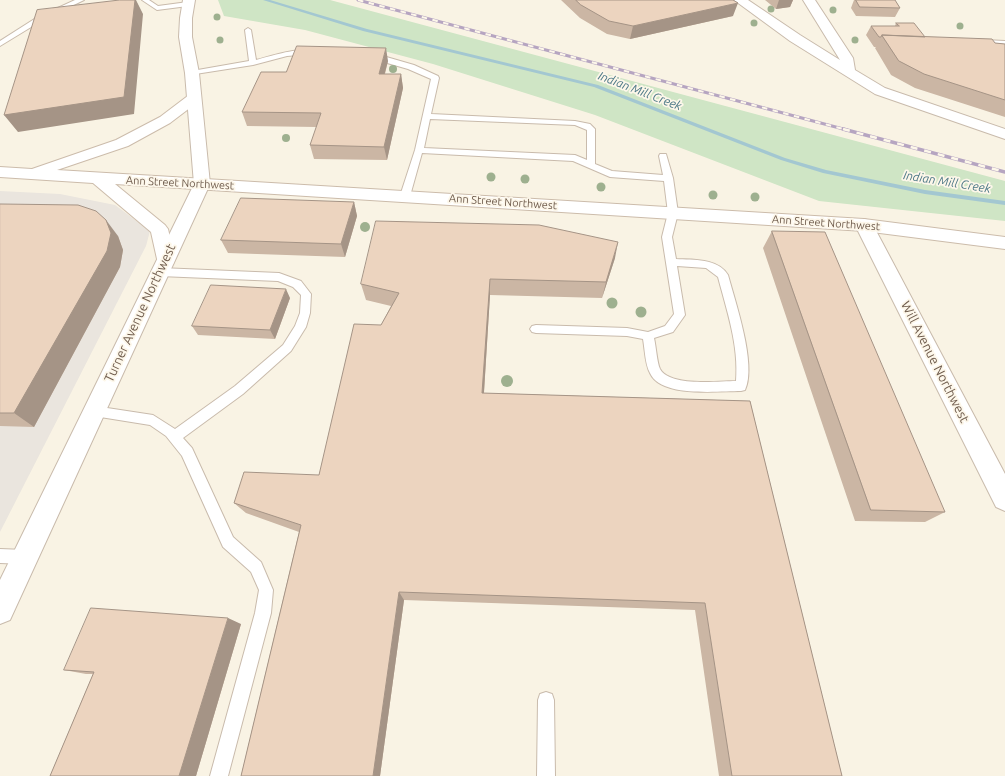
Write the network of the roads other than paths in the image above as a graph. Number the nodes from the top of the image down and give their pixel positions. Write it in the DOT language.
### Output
graph roads {
  1 [pos="81,0"];
  2 [pos="145,0"];
  3 [pos="740,0"];
  4 [pos="809,0"];
  5 [pos="188,2"];
  6 [pos="248,30"];
  7 [pos="988,42"];
  8 [pos="1005,43"];
  9 [pos="0,44"];
  10 [pos="318,52"];
  11 [pos="366,55"];
  12 [pos="253,63"];
  13 [pos="849,72"];
  14 [pos="192,73"];
  15 [pos="194,98"];
  16 [pos="427,116"];
  17 [pos="1005,134"];
  18 [pos="419,150"];
  19 [pos="663,156"];
  20 [pos="591,166"];
  21 [pos="0,172"];
  22 [pos="30,174"];
  23 [pos="668,178"];
  24 [pos="99,179"];
  25 [pos="202,184"];
  26 [pos="406,196"];
  27 [pos="673,213"];
  28 [pos="864,225"];
  29 [pos="1005,242"];
  30 [pos="671,262"];
  31 [pos="163,266"];
  32 [pos="536,329"];
  33 [pos="648,336"];
  34 [pos="94,411"];
  35 [pos="174,437"];
  36 [pos="1005,500"];
  37 [pos="0,556"];
  38 [pos="25,556"];
  39 [pos="0,610"];
  40 [pos="546,700"];
  41 [pos="219,776"];
  42 [pos="546,776"];
  1 -- 9 [label="lane"];
  2 -- 5 [label="lane"];
  3 -- 13 [label="street"];
  4 -- 13 [label="street"];
  5 -- 14 [label="street"];
  6 -- 12 [label="lane"];
  7 -- 8 [label="lane"];
  10 -- 12 [label="lane"];
  11 -- 16 [label="lane"];
  12 -- 14 [label="lane"];
  13 -- 17 [label="street"];
  14 -- 15 [label="street"];
  15 -- 22 [label="street"];
  15 -- 25 [label="street"];
  16 -- 18 [label="lane"];
  16 -- 20 [label="lane"];
  18 -- 20 [label="lane"];
  18 -- 26 [label="lane"];
  19 -- 23 [label="lane"];
  20 -- 23 [label="lane"];
  21 -- 22 [label="street, Ann Street Northwest"];
  22 -- 24 [label="street, Ann Street Northwest"];
  23 -- 27 [label="lane"];
  24 -- 25 [label="street, Ann Street Northwest"];
  24 -- 31 [label="street"];
  25 -- 26 [label="street, Ann Street Northwest"];
  25 -- 31 [label="street, Turner Avenue Northwest"];
  26 -- 27 [label="street, Ann Street Northwest"];
  27 -- 28 [label="street, Ann Street Northwest"];
  27 -- 30 [label="lane"];
  28 -- 29 [label="street, Ann Street Northwest"];
  28 -- 36 [label="street, Will Avenue Northwest"];
  30 -- 33 [label="lane"];
  30 -- 33 [label="lane"];
  31 -- 34 [label="street, Turner Avenue Northwest"];
  31 -- 35 [label="lane"];
  32 -- 33 [label="lane"];
  34 -- 35 [label="lane"];
  34 -- 38 [label="street, Turner Avenue Northwest"];
  35 -- 41 [label="lane"];
  37 -- 38 [label="lane"];
  38 -- 39 [label="street, Turner Avenue Northwest"];
  40 -- 42 [label="lane"];
}
